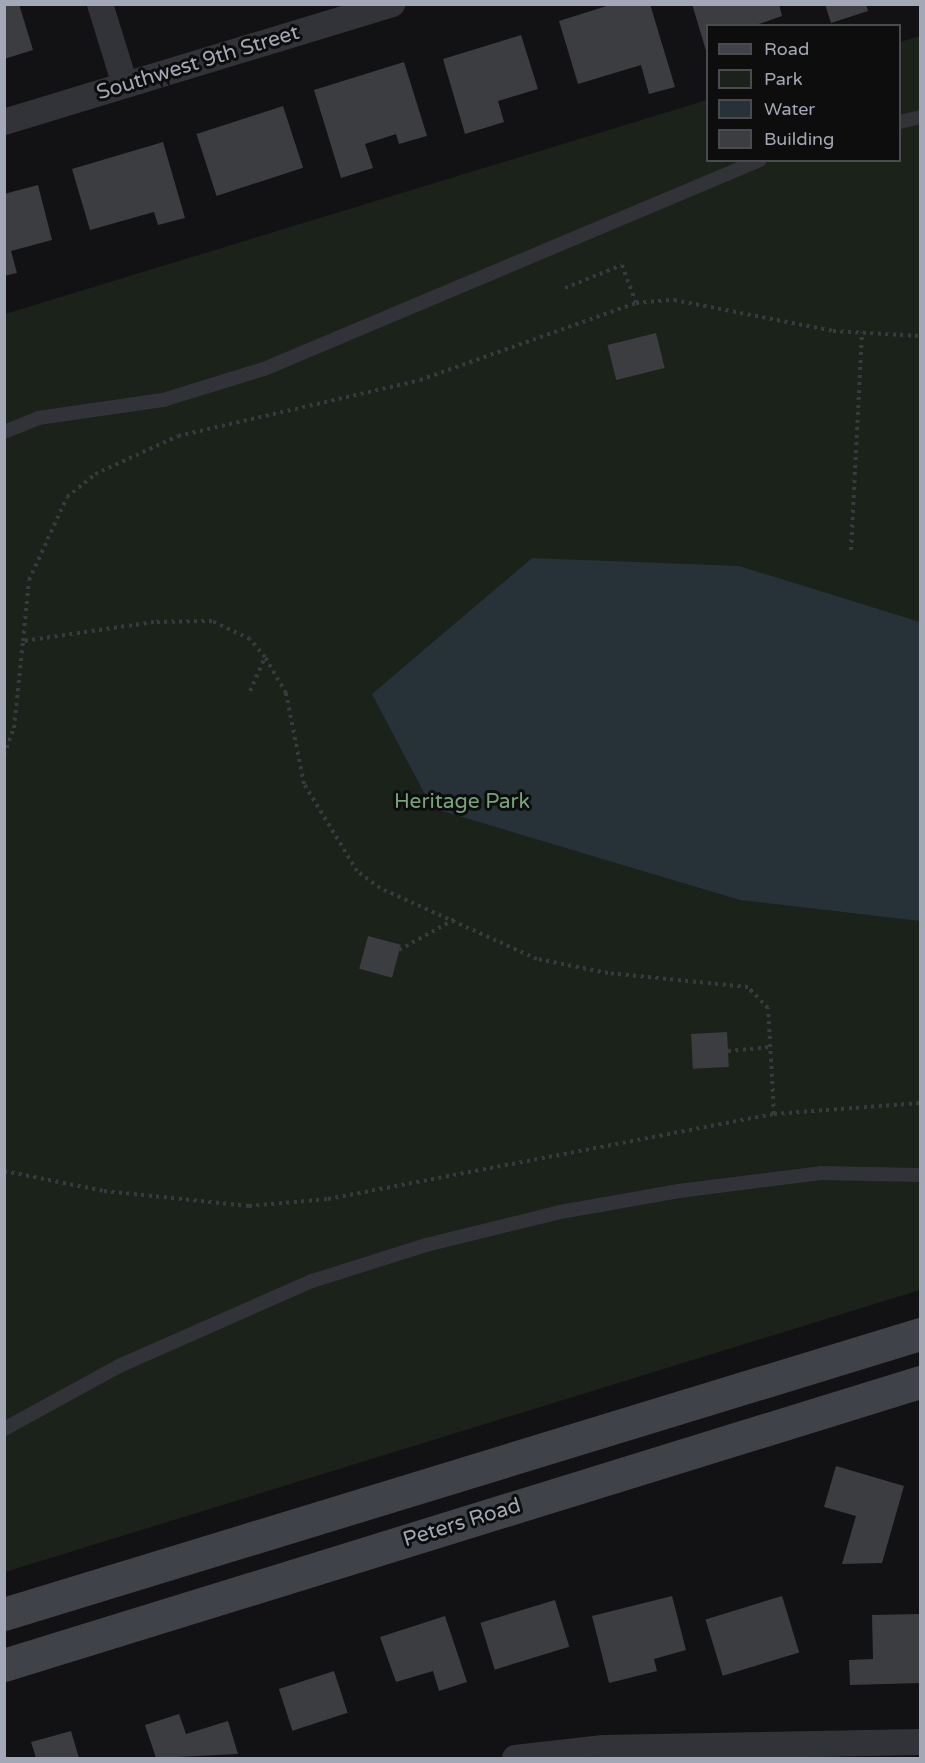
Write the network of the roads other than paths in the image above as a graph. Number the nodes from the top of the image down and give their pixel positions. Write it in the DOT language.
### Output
graph roads {
  1 [pos="100,4"];
  2 [pos="392,4"];
  3 [pos="125,85"];
  4 [pos="921,117"];
  5 [pos="4,122"];
  6 [pos="901,122"];
  7 [pos="755,162"];
  8 [pos="4,432"];
  9 [pos="921,1175"];
  10 [pos="921,1334"];
  11 [pos="921,1382"];
  12 [pos="4,1429"];
  13 [pos="4,1614"];
  14 [pos="4,1665"];
  15 [pos="921,1742"];
  16 [pos="514,1758"];
  1 -- 3 [label="street"];
  2 -- 3 [label="street, Southwest 9th Street"];
  3 -- 5 [label="street, Southwest 9th Street"];
  4 -- 6 [label="lane"];
  7 -- 8 [label="lane"];
  9 -- 12 [label="lane"];
  10 -- 13 [label="main road"];
  11 -- 14 [label="main road, Peters Road"];
  15 -- 16 [label="street"];
}
